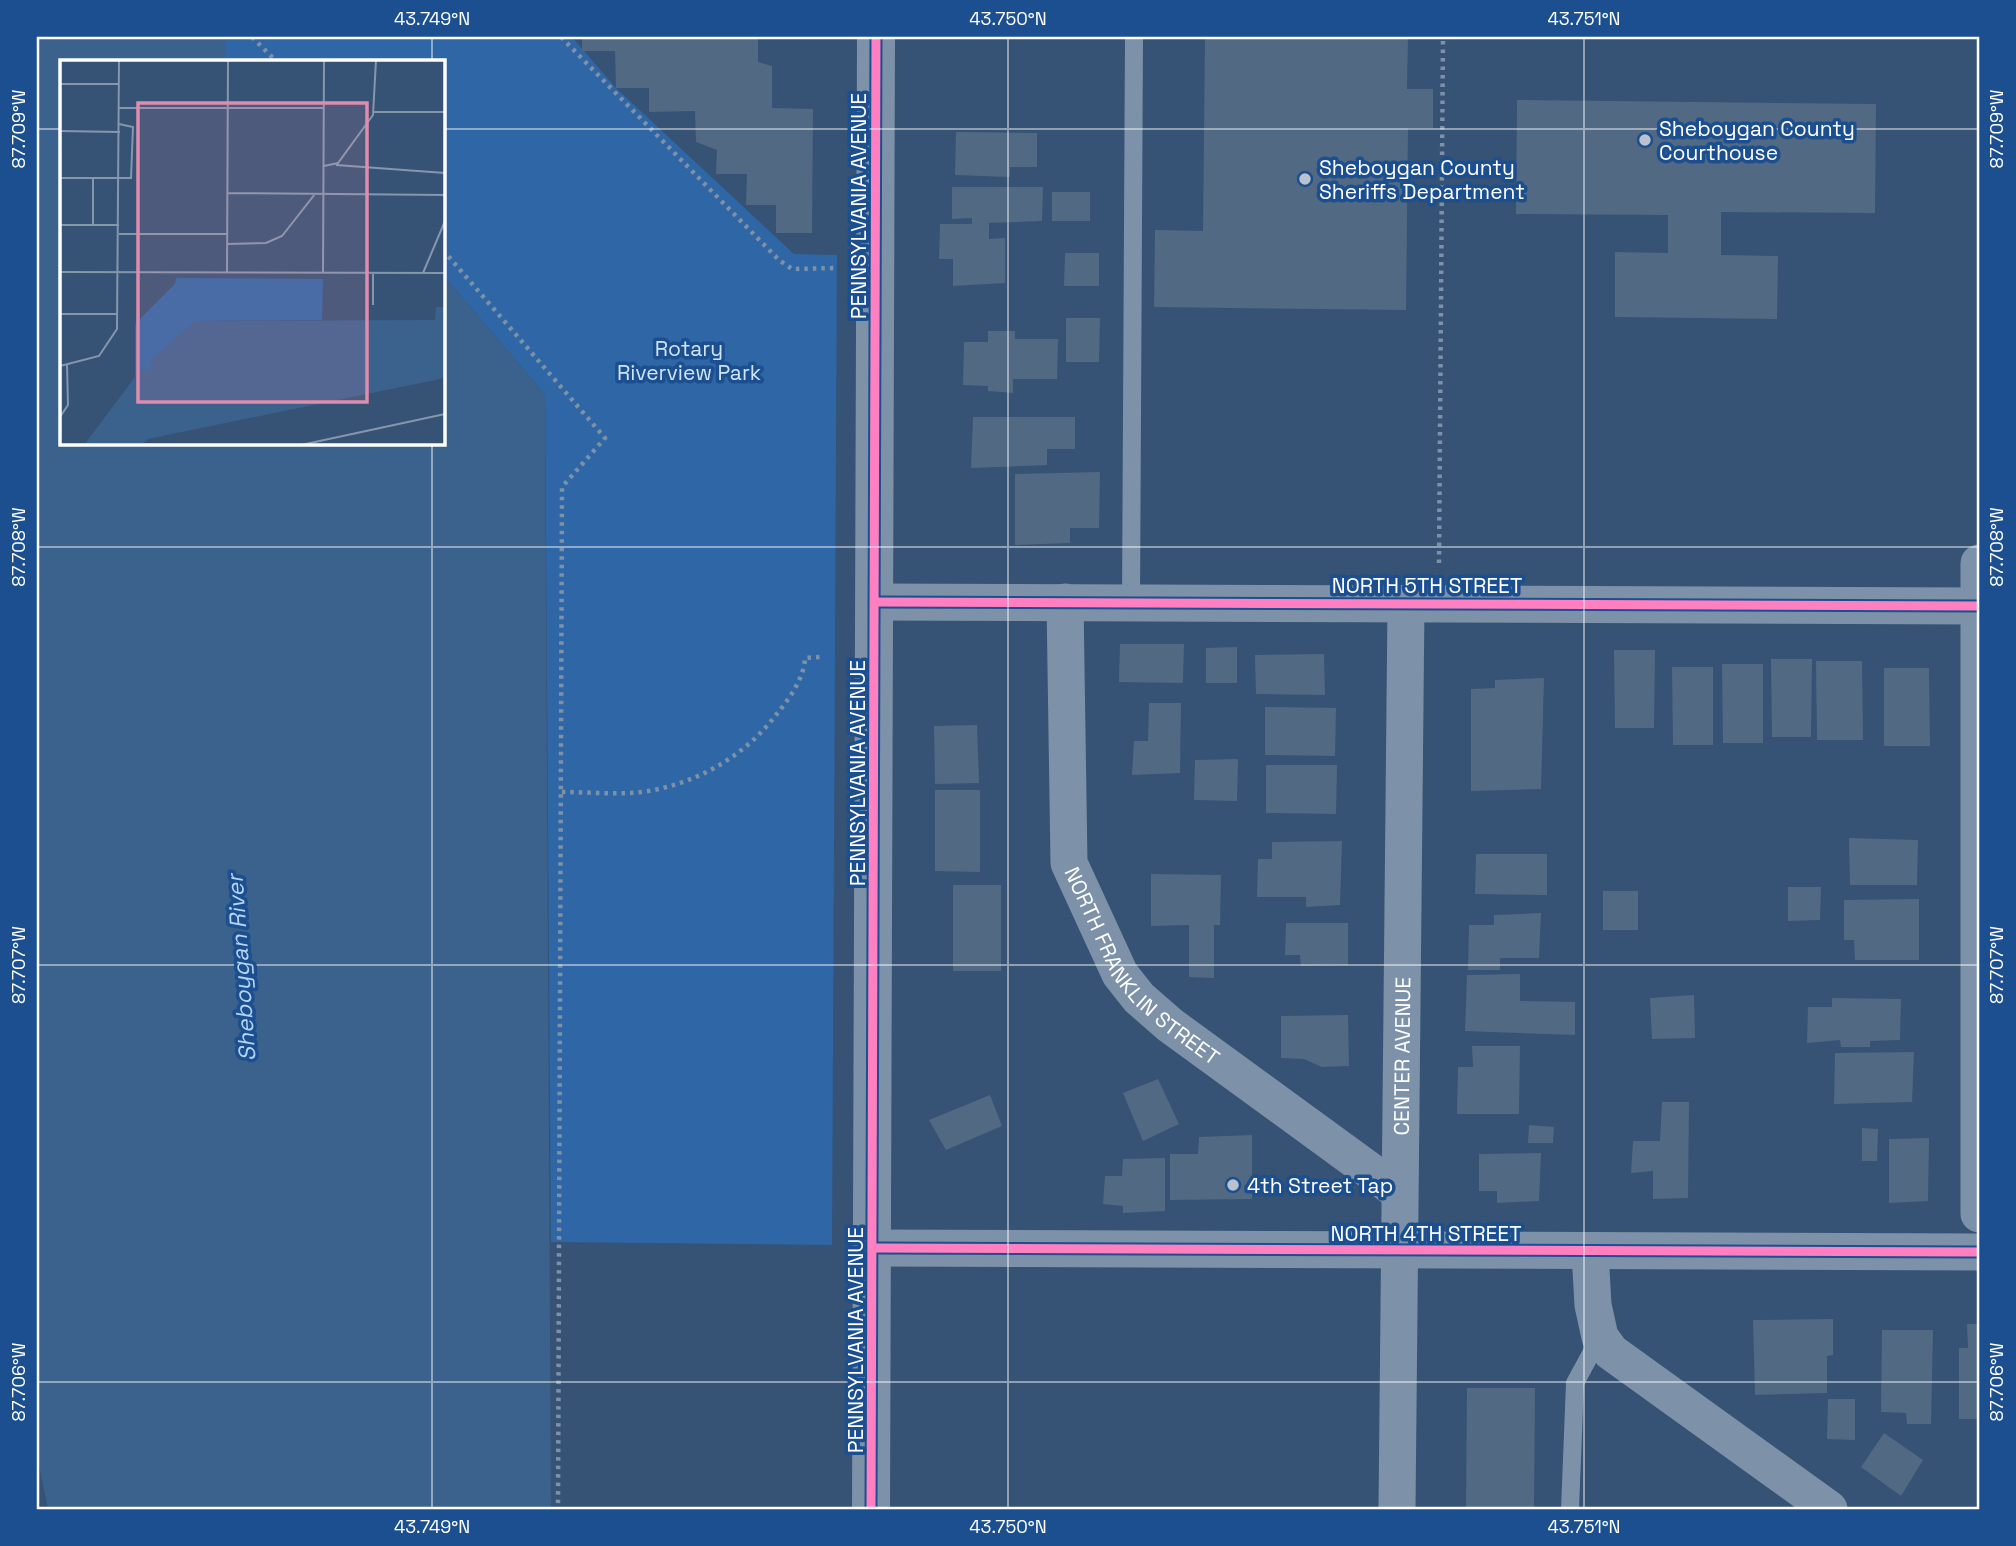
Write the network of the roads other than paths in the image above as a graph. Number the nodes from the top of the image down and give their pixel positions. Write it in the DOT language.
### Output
graph roads {
  1 [pos="876,37"];
  2 [pos="1134,37"];
  3 [pos="1979,563"];
  4 [pos="875,602"];
  5 [pos="1065,602"];
  6 [pos="1131,602"];
  7 [pos="1406,603"];
  8 [pos="1979,606"];
  9 [pos="1399,1192"];
  10 [pos="1979,1214"];
  11 [pos="873,1248"];
  12 [pos="1399,1251"];
  13 [pos="1590,1252"];
  14 [pos="1979,1252"];
  15 [pos="1600,1337"];
  16 [pos="871,1509"];
  17 [pos="1397,1509"];
  18 [pos="1570,1509"];
  19 [pos="1829,1509"];
  1 -- 4 [label="street, PENNSYLVANIA AVENUE"];
  2 -- 6 [label="lane"];
  3 -- 8 [label="street"];
  4 -- 5 [label="street, NORTH 5TH STREET"];
  4 -- 11 [label="street, PENNSYLVANIA AVENUE"];
  5 -- 6 [label="street, NORTH 5TH STREET"];
  5 -- 9 [label="street, NORTH FRANKLIN STREET"];
  6 -- 7 [label="street, NORTH 5TH STREET"];
  7 -- 8 [label="street, NORTH 5TH STREET"];
  7 -- 9 [label="street, CENTER AVENUE"];
  8 -- 10 [label="street"];
  9 -- 12 [label="street, CENTER AVENUE"];
  11 -- 12 [label="street, NORTH 4TH STREET"];
  11 -- 16 [label="street, PENNSYLVANIA AVENUE"];
  12 -- 13 [label="street, NORTH 4TH STREET"];
  12 -- 17 [label="street, CENTER AVENUE"];
  13 -- 14 [label="street, NORTH 4TH STREET"];
  13 -- 15 [label="street"];
  15 -- 18 [label="lane"];
  15 -- 19 [label="street"];
}
